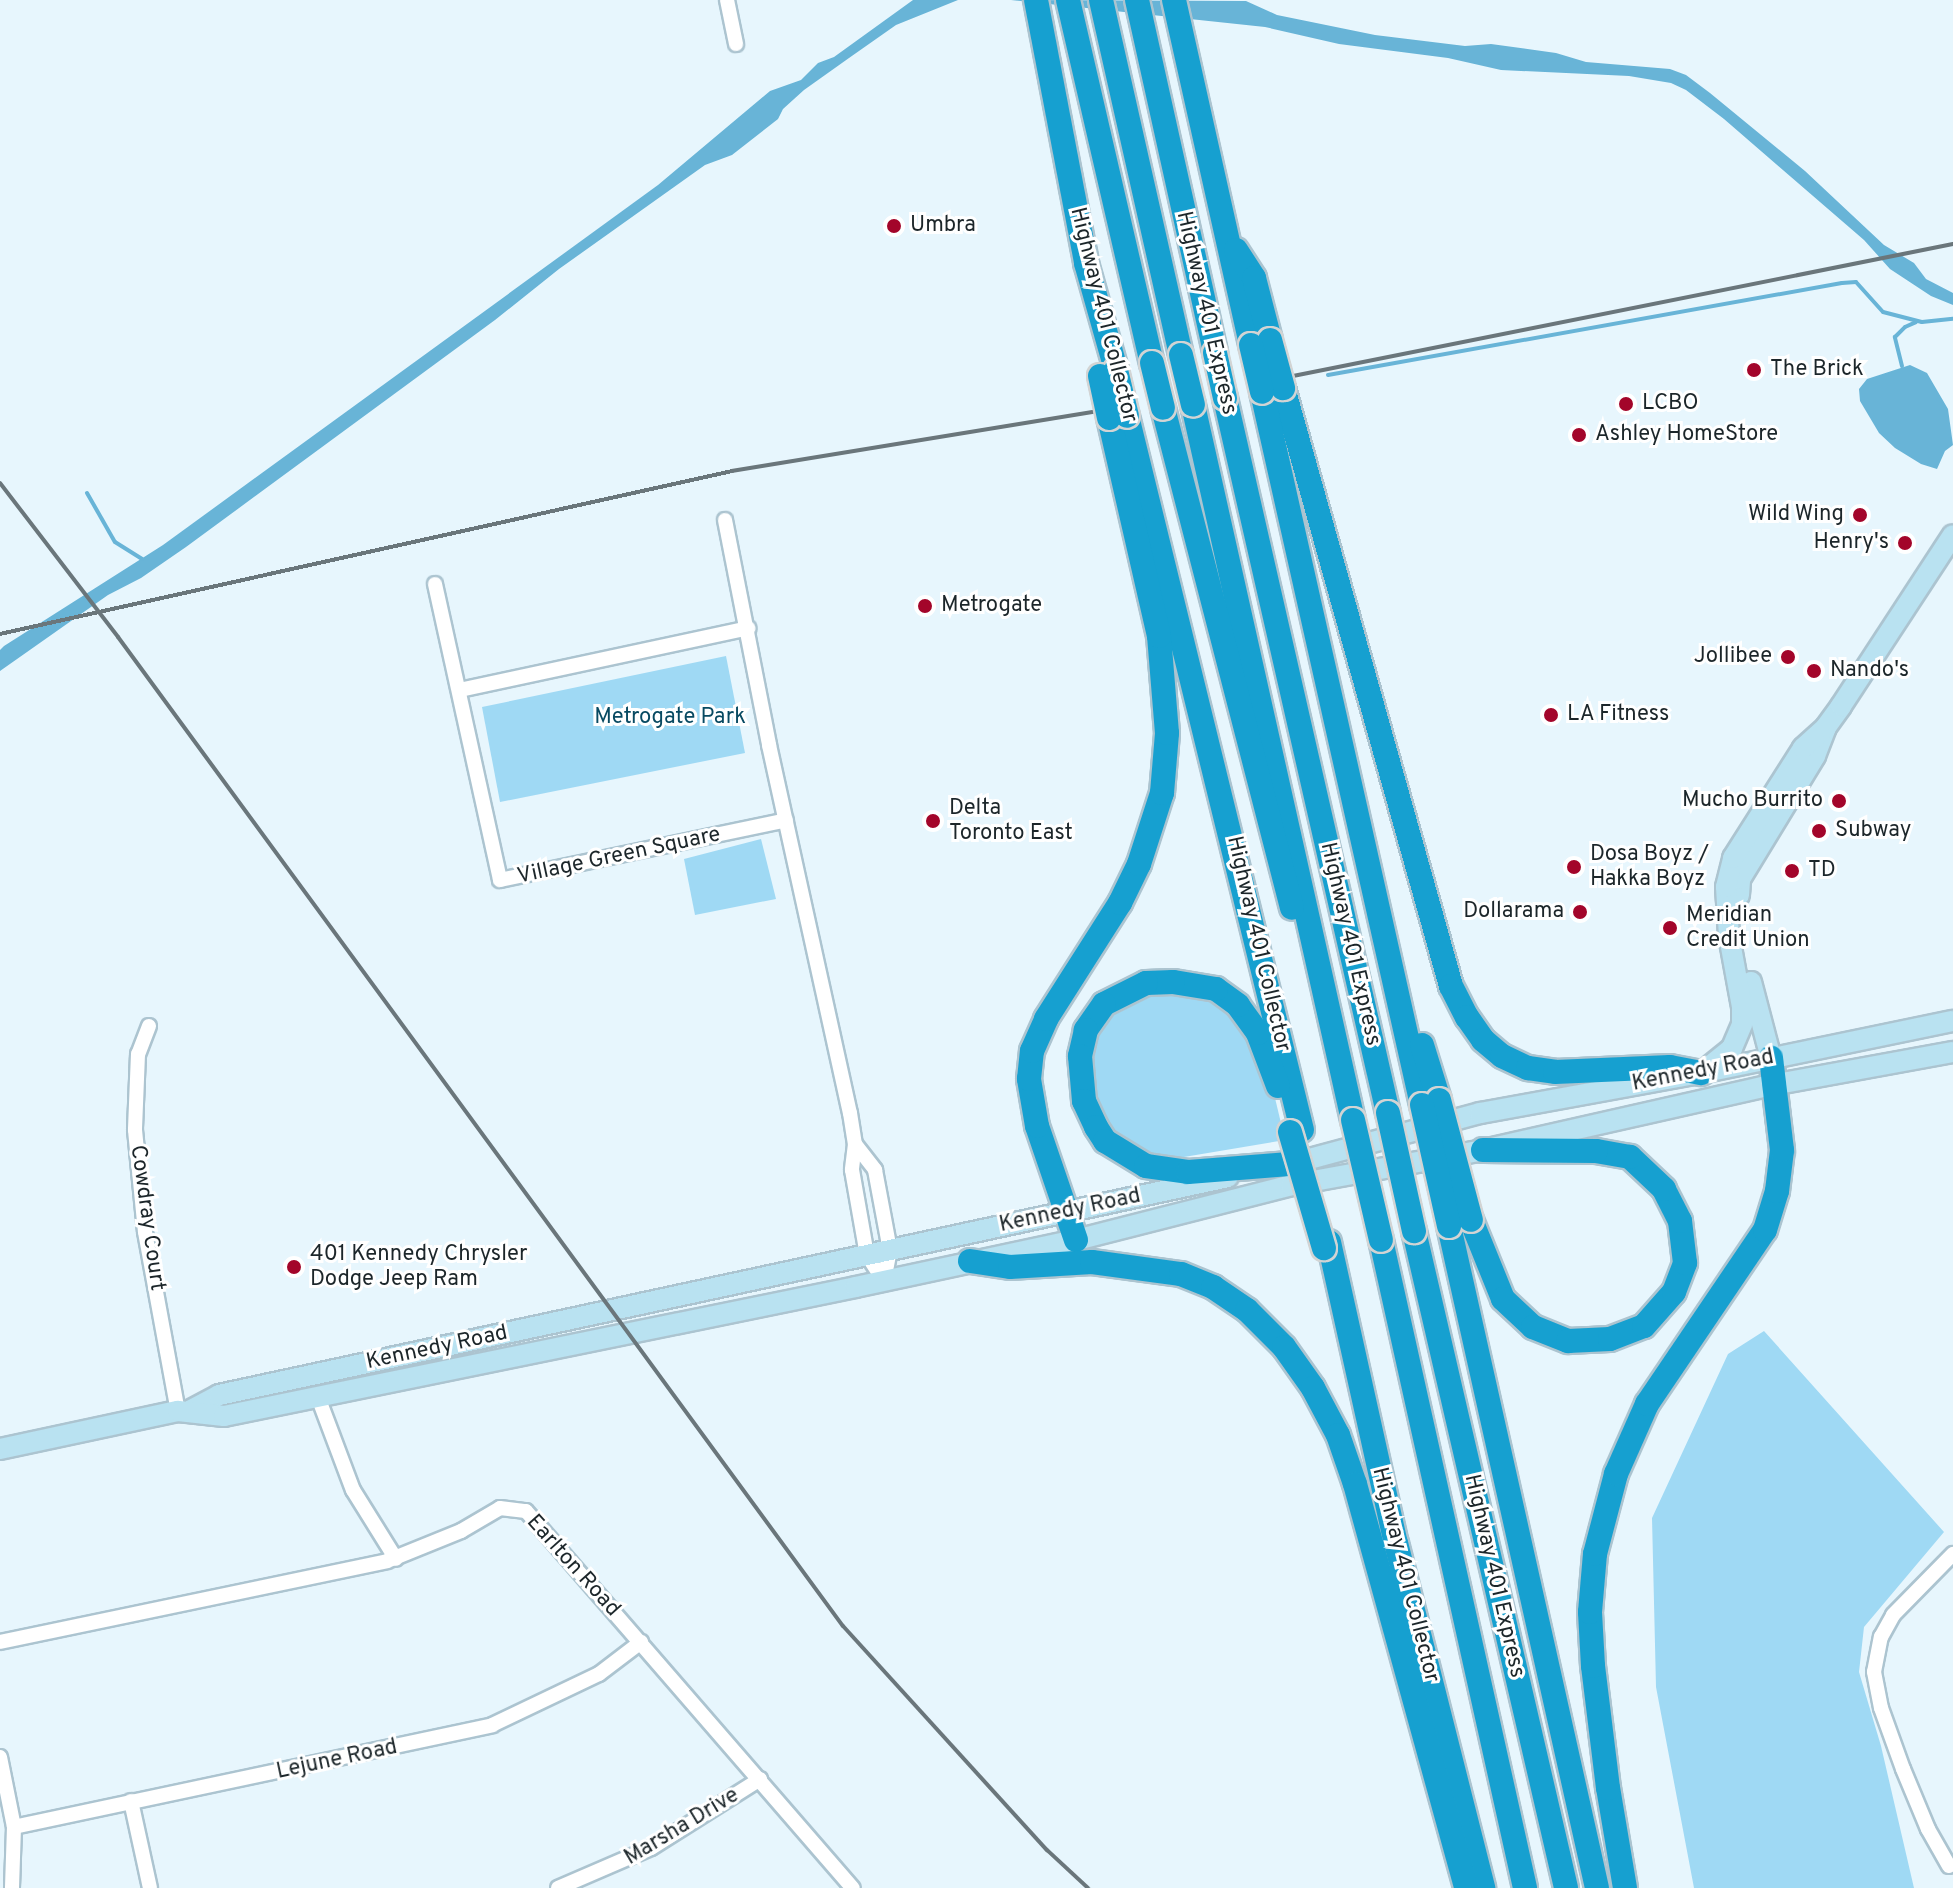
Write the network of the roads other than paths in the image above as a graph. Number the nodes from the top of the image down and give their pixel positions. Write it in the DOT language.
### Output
graph roads {
  1 [pos="727,0"];
  2 [pos="1036,0"];
  3 [pos="1068,0"];
  4 [pos="1101,0"];
  5 [pos="1137,0"];
  6 [pos="1174,0"];
  7 [pos="736,44"];
  8 [pos="1273,390"];
  9 [pos="1118,417"];
  10 [pos="725,520"];
  11 [pos="1953,535"];
  12 [pos="435,584"];
  13 [pos="748,628"];
  14 [pos="460,690"];
  15 [pos="1826,727"];
  16 [pos="786,820"];
  17 [pos="1953,1021"];
  18 [pos="149,1026"];
  19 [pos="1953,1052"];
  20 [pos="1771,1058"];
  21 [pos="1701,1073"];
  22 [pos="1777,1084"];
  23 [pos="1346,1086"];
  24 [pos="1296,1131"];
  25 [pos="855,1144"];
  26 [pos="1483,1150"];
  27 [pos="1290,1164"];
  28 [pos="1065,1213"];
  29 [pos="1460,1223"];
  30 [pos="1076,1240"];
  31 [pos="890,1250"];
  32 [pos="867,1255"];
  33 [pos="970,1261"];
  34 [pos="884,1281"];
  35 [pos="318,1397"];
  36 [pos="184,1411"];
  37 [pos="0,1449"];
  38 [pos="1953,1554"];
  39 [pos="396,1559"];
  40 [pos="0,1642"];
  41 [pos="641,1642"];
  42 [pos="0,1757"];
  43 [pos="760,1779"];
  44 [pos="131,1801"];
  45 [pos="14,1827"];
  46 [pos="1949,1866"];
  47 [pos="12,1888"];
  48 [pos="150,1888"];
  49 [pos="558,1888"];
  50 [pos="853,1888"];
  51 [pos="1466,1888"];
  52 [pos="1483,1888"];
  53 [pos="1525,1888"];
  54 [pos="1566,1888"];
  55 [pos="1597,1888"];
  56 [pos="1625,1888"];
  1 -- 7 [label="street"];
  2 -- 9 [label="highway, Highway 401 Collector, bridge"];
  3 -- 23 [label="highway, bridge"];
  4 -- 23 [label="highway, Highway 401 Express, bridge"];
  5 -- 54 [label="highway, Highway 401 Express, bridge"];
  6 -- 8 [label="highway, bridge"];
  8 -- 21 [label="highway"];
  8 -- 29 [label="highway, bridge"];
  9 -- 24 [label="highway, Highway 401 Collector"];
  9 -- 28 [label="highway"];
  10 -- 13 [label="street"];
  11 -- 15 [label="main road"];
  12 -- 14 [label="street, Village Green Square"];
  13 -- 14 [label="street"];
  13 -- 16 [label="street"];
  14 -- 16 [label="street, Village Green Square"];
  15 -- 20 [label="main road"];
  15 -- 21 [label="main road"];
  16 -- 25 [label="street"];
  17 -- 20 [label="main road, Kennedy Road"];
  18 -- 36 [label="street, Cowdray Court"];
  19 -- 22 [label="main road, Kennedy Road"];
  20 -- 21 [label="main road, Kennedy Road"];
  20 -- 22 [label="highway"];
  21 -- 27 [label="main road, Kennedy Road"];
  22 -- 26 [label="main road, Kennedy Road"];
  22 -- 56 [label="highway"];
  23 -- 53 [label="highway, Highway 401 Express, bridge"];
  24 -- 27 [label="highway"];
  24 -- 52 [label="highway, Highway 401 Collector"];
  25 -- 31 [label="street"];
  25 -- 32 [label="street"];
  26 -- 29 [label="highway"];
  26 -- 30 [label="main road, Kennedy Road"];
  27 -- 28 [label="main road, Kennedy Road"];
  28 -- 30 [label="highway"];
  28 -- 31 [label="main road, Kennedy Road"];
  29 -- 55 [label="highway"];
  30 -- 33 [label="main road, Kennedy Road"];
  31 -- 32 [label="main road, Kennedy Road"];
  31 -- 34 [label="street"];
  32 -- 34 [label="street"];
  32 -- 36 [label="main road, Kennedy Road"];
  33 -- 34 [label="main road, Kennedy Road"];
  33 -- 51 [label="highway"];
  34 -- 35 [label="main road, Kennedy Road"];
  35 -- 36 [label="main road, Kennedy Road"];
  35 -- 39 [label="street"];
  36 -- 37 [label="main road, Kennedy Road"];
  38 -- 46 [label="street"];
  39 -- 40 [label="street, Earlton Road"];
  39 -- 41 [label="street, Earlton Road"];
  41 -- 43 [label="street, Earlton Road"];
  41 -- 44 [label="street, Lejune Road"];
  42 -- 45 [label="street"];
  43 -- 49 [label="street, Marsha Drive"];
  43 -- 50 [label="street, Earlton Road"];
  44 -- 45 [label="street, Lejune Road"];
  44 -- 48 [label="street"];
  45 -- 47 [label="street"];
}
